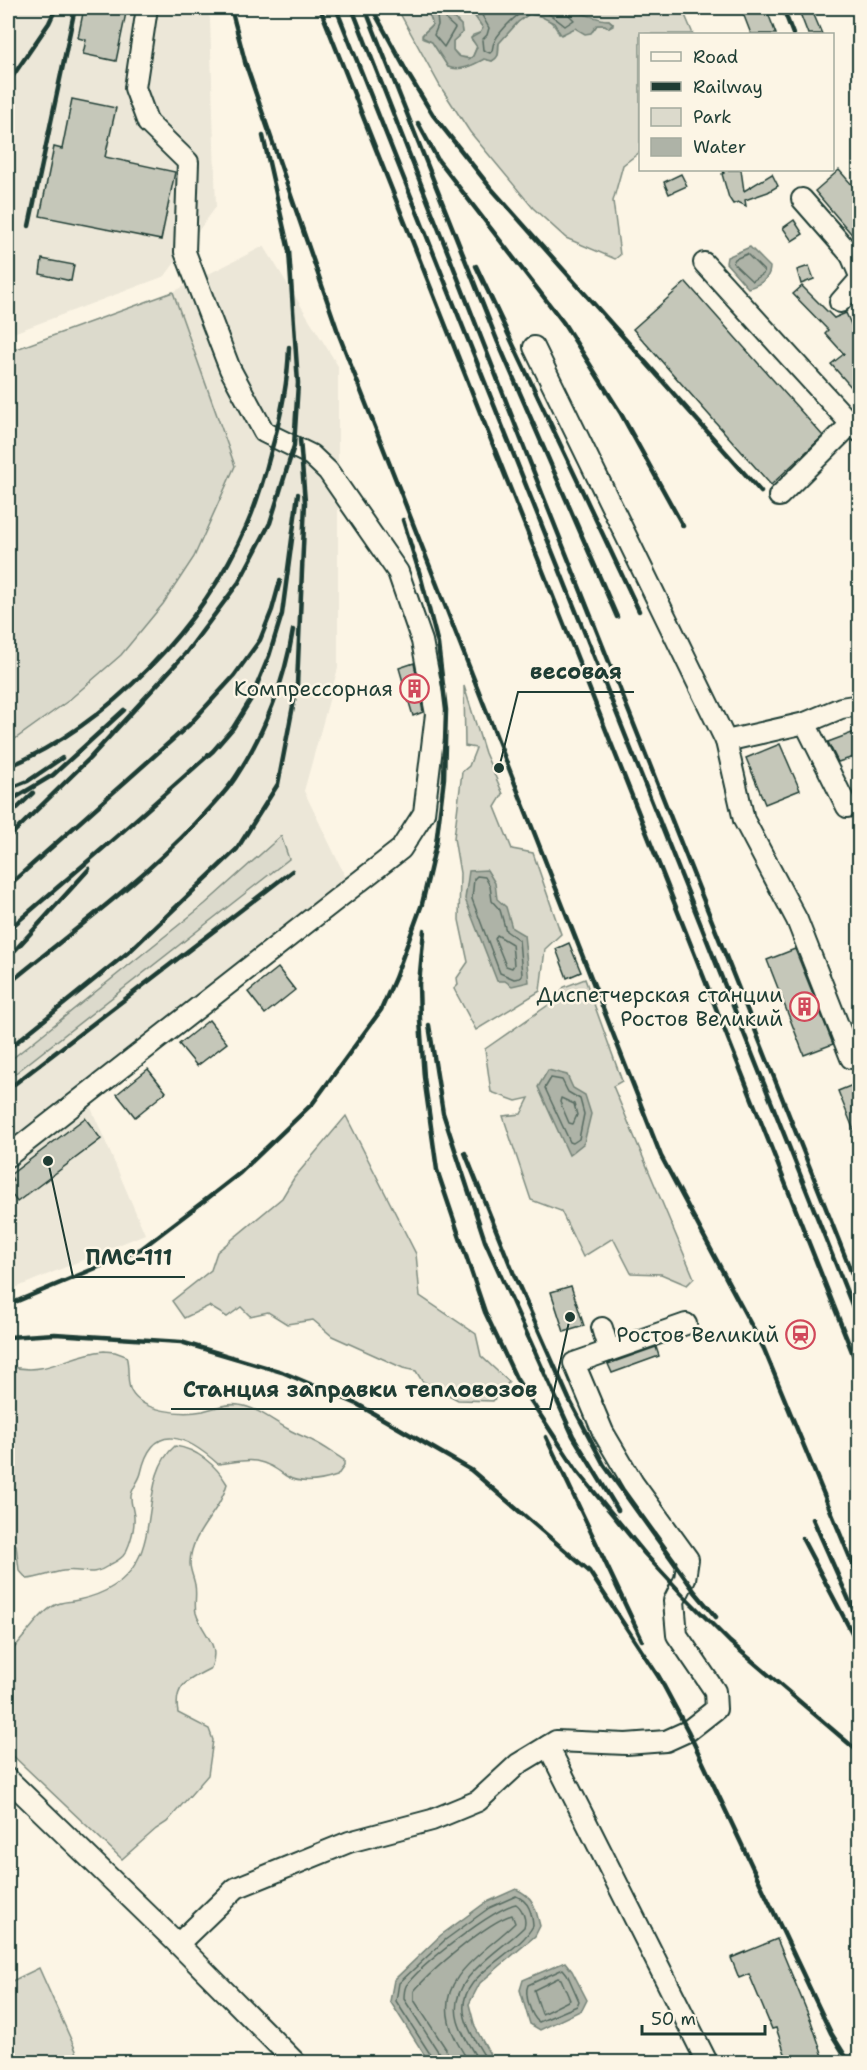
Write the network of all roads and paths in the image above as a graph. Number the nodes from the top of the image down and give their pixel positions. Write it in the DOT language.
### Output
graph roads {
  1 [pos="147,8"];
  2 [pos="802,199"];
  3 [pos="855,252"];
  4 [pos="704,263"];
  5 [pos="860,277"];
  6 [pos="840,302"];
  7 [pos="534,347"];
  8 [pos="857,426"];
  9 [pos="779,496"];
  10 [pos="860,705"];
  11 [pos="805,723"];
  12 [pos="726,741"];
  13 [pos="847,807"];
  14 [pos="851,1058"];
  15 [pos="8,1156"];
  16 [pos="686,1324"];
  17 [pos="602,1328"];
  18 [pos="609,1351"];
  19 [pos="548,1746"];
  20 [pos="8,1779"];
  21 [pos="177,1944"];
  22 [pos="295,2062"];
  23 [pos="707,2062"];
  1 -- 15 [label="lane"];
  2 -- 3 [label="lane"];
  3 -- 5 [label="lane"];
  4 -- 8 [label="lane"];
  5 -- 6 [label="lane"];
  7 -- 12 [label="lane"];
  8 -- 9 [label="lane"];
  10 -- 11 [label="lane"];
  11 -- 12 [label="lane"];
  11 -- 13 [label="lane"];
  12 -- 14 [label="lane"];
  16 -- 18 [label="lane"];
  17 -- 18 [label="lane"];
  18 -- 19 [label="lane"];
  19 -- 21 [label="lane"];
  19 -- 23 [label="lane"];
  20 -- 21 [label="lane"];
  21 -- 22 [label="lane"];
}
